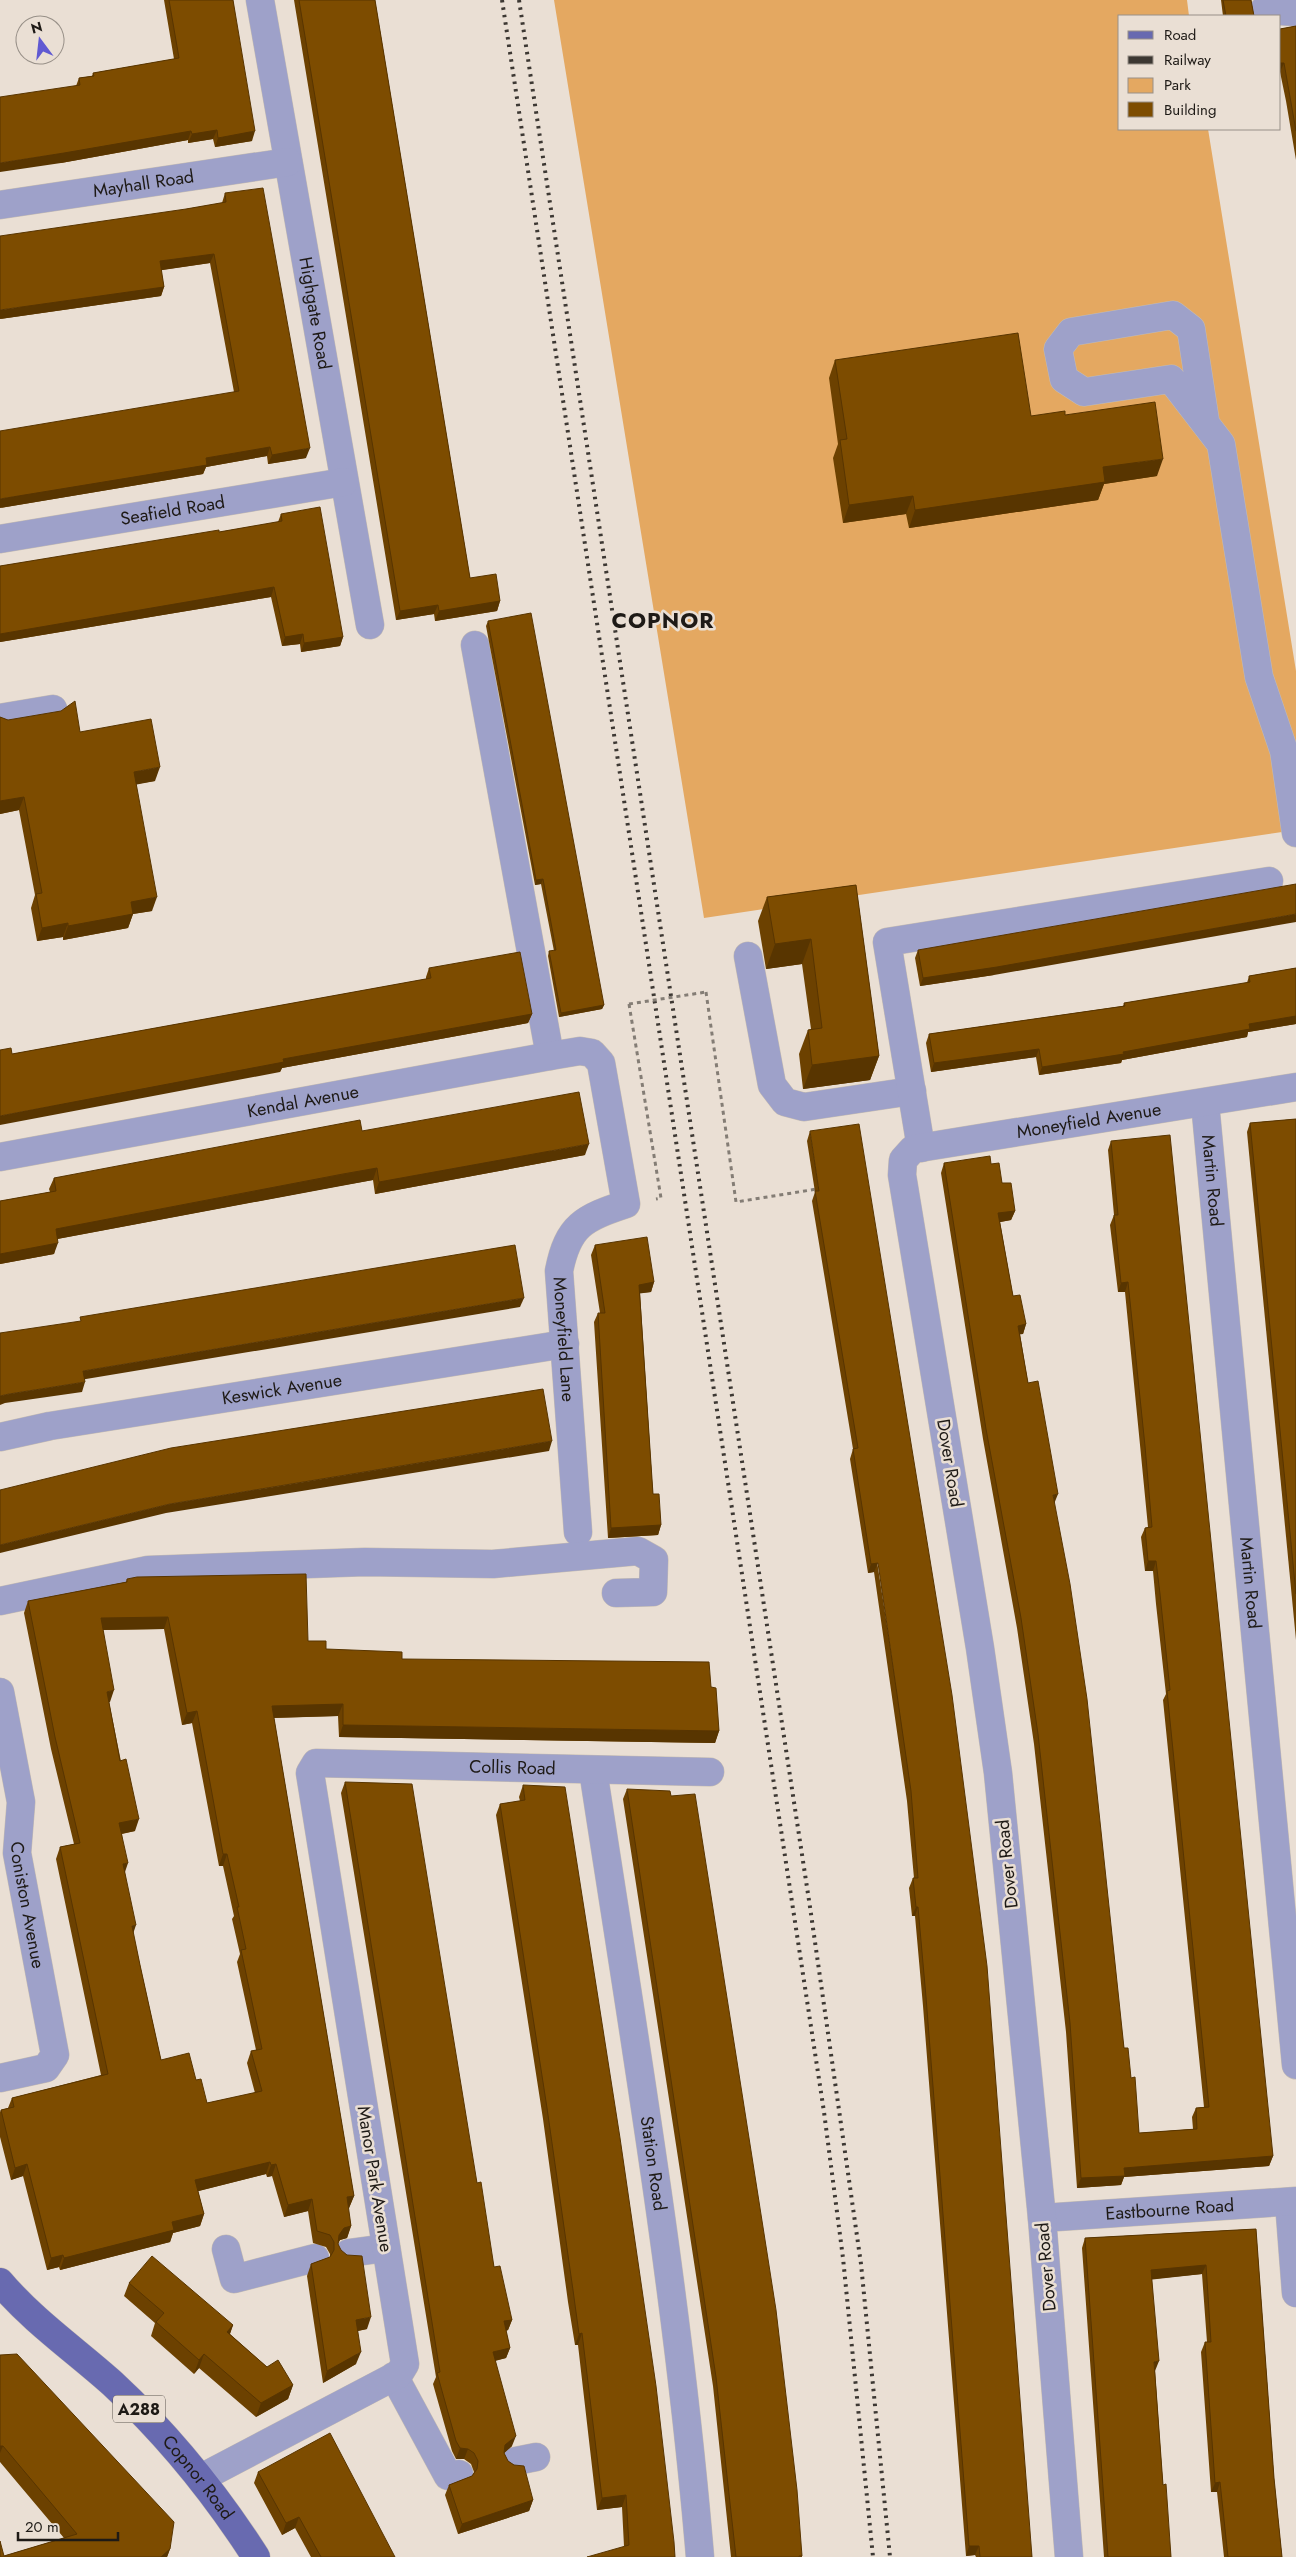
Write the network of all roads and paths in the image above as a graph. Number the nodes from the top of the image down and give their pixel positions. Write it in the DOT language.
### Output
graph roads {
  1 [pos="260,0"];
  2 [pos="1264,10"];
  3 [pos="1296,12"];
  4 [pos="288,162"];
  5 [pos="0,205"];
  6 [pos="1205,420"];
  7 [pos="344,482"];
  8 [pos="0,539"];
  9 [pos="370,624"];
  10 [pos="475,645"];
  11 [pos="53,709"];
  12 [pos="0,718"];
  13 [pos="1296,833"];
  14 [pos="1270,881"];
  15 [pos="748,956"];
  16 [pos="550,1056"];
  17 [pos="1296,1087"];
  18 [pos="912,1091"];
  19 [pos="1205,1103"];
  20 [pos="921,1148"];
  21 [pos="0,1157"];
  22 [pos="822,1189"];
  23 [pos="626,1204"];
  24 [pos="565,1344"];
  25 [pos="0,1437"];
  26 [pos="578,1532"];
  27 [pos="616,1593"];
  28 [pos="0,1601"];
  29 [pos="0,1692"];
  30 [pos="316,1764"];
  31 [pos="592,1770"];
  32 [pos="710,1772"];
  33 [pos="1296,2065"];
  34 [pos="0,2078"];
  35 [pos="1292,2201"];
  36 [pos="1042,2218"];
  37 [pos="386,2248"];
  38 [pos="226,2249"];
  39 [pos="349,2253"];
  40 [pos="315,2258"];
  41 [pos="0,2282"];
  42 [pos="1296,2293"];
  43 [pos="394,2376"];
  44 [pos="459,2474"];
  45 [pos="201,2478"];
  46 [pos="256,2557"];
  47 [pos="700,2557"];
  48 [pos="1069,2557"];
  1 -- 4 [label="street, Highgate Road"];
  2 -- 3 [label="street"];
  4 -- 5 [label="street, Mayhall Road"];
  4 -- 7 [label="street, Highgate Road"];
  6 -- 6 [label="street"];
  6 -- 13 [label="street"];
  7 -- 8 [label="street, Seafield Road"];
  7 -- 9 [label="street, Highgate Road"];
  10 -- 16 [label="street"];
  11 -- 12 [label="street"];
  14 -- 18 [label="street"];
  15 -- 18 [label="street"];
  16 -- 21 [label="street, Kendal Avenue"];
  16 -- 23 [label="street, Kendal Avenue"];
  17 -- 19 [label="street, Moneyfield Avenue"];
  18 -- 20 [label="street"];
  19 -- 20 [label="street, Moneyfield Avenue"];
  19 -- 33 [label="street, Martin Road"];
  20 -- 36 [label="street, Dover Road"];
  22 -- 23 [label="path, bridge"];
  23 -- 24 [label="street, Moneyfield Lane"];
  24 -- 25 [label="street, Keswick Avenue"];
  24 -- 26 [label="street, Moneyfield Lane"];
  27 -- 28 [label="street"];
  29 -- 34 [label="street, Coniston Avenue"];
  30 -- 31 [label="street, Collis Road"];
  30 -- 37 [label="street, Manor Park Avenue"];
  31 -- 32 [label="street, Collis Road"];
  31 -- 47 [label="street, Station Road"];
  35 -- 36 [label="street, Eastbourne Road"];
  35 -- 42 [label="street"];
  36 -- 48 [label="street, Dover Road"];
  37 -- 39 [label="street"];
  37 -- 43 [label="street, Manor Park Avenue"];
  38 -- 40 [label="street"];
  41 -- 45 [label="main road, Copnor Road / A288"];
  43 -- 44 [label="street"];
  43 -- 45 [label="street"];
  45 -- 46 [label="main road, Copnor Road / A288"];
}
